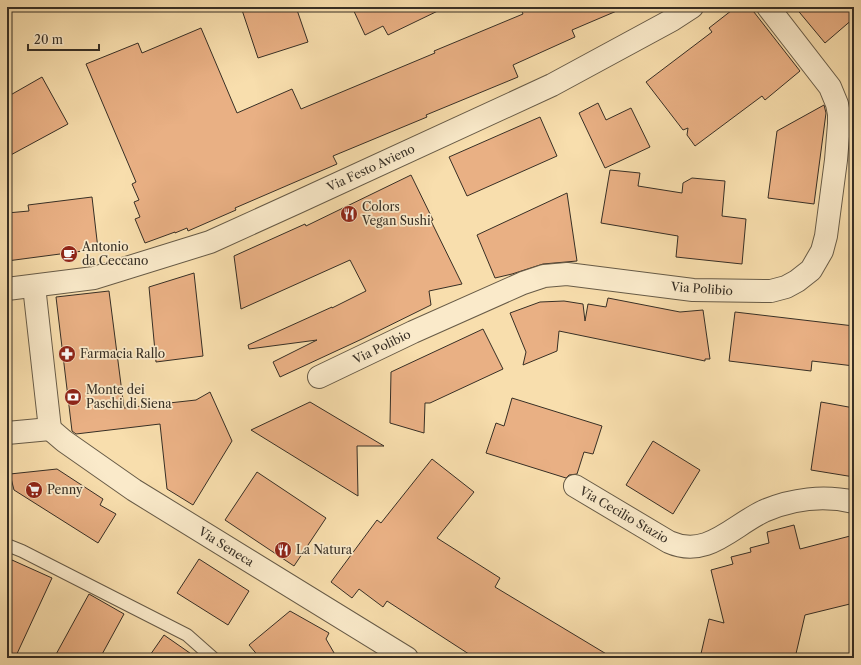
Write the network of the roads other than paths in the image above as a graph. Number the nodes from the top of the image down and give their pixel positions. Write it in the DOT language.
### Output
graph roads {
  1 [pos="692,7"];
  2 [pos="768,7"];
  3 [pos="670,13"];
  4 [pos="34,286"];
  5 [pos="7,289"];
  6 [pos="319,377"];
  7 [pos="50,429"];
  8 [pos="7,433"];
  9 [pos="575,486"];
  10 [pos="854,502"];
  11 [pos="7,545"];
  12 [pos="213,658"];
  13 [pos="407,658"];
  1 -- 3 [label="street, Via Festo Avieno"];
  2 -- 6 [label="street, Via Polibio"];
  3 -- 4 [label="street, Via Festo Avieno"];
  4 -- 5 [label="street, Via Festo Avieno"];
  4 -- 7 [label="street"];
  7 -- 8 [label="street"];
  7 -- 13 [label="street, Via Seneca"];
  9 -- 10 [label="street, Via Cecilio Stazio"];
  11 -- 12 [label="lane"];
}
